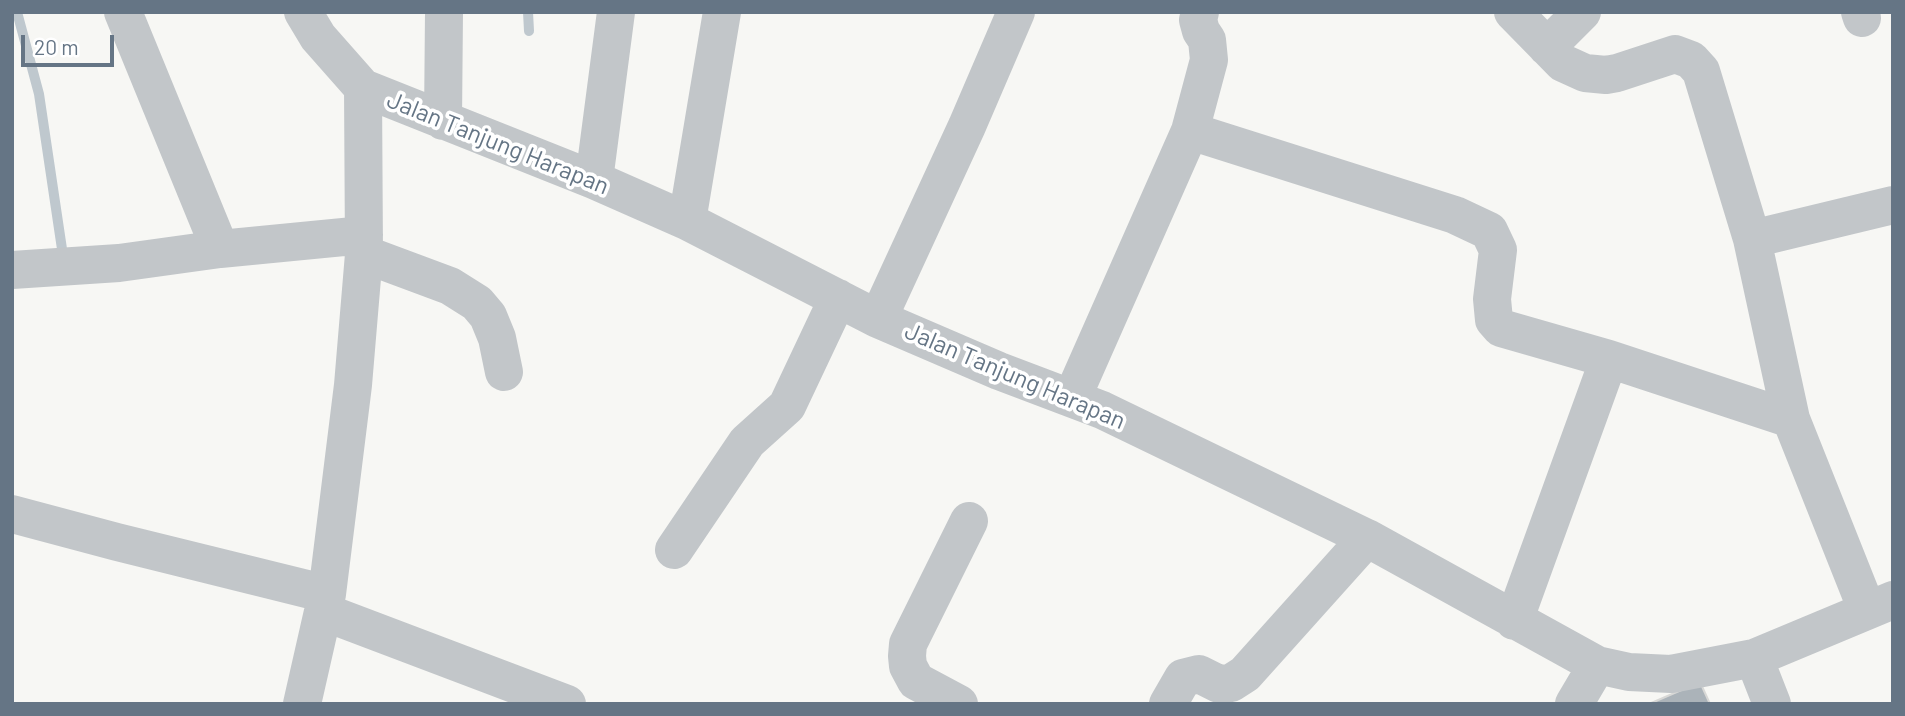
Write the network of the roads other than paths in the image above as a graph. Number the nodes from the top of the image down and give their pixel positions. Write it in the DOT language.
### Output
graph roads {
  1 [pos="124,12"];
  2 [pos="303,12"];
  3 [pos="444,12"];
  4 [pos="616,12"];
  5 [pos="722,12"];
  6 [pos="1016,12"];
  7 [pos="1200,12"];
  8 [pos="1513,12"];
  9 [pos="1582,12"];
  10 [pos="1547,47"];
  11 [pos="363,88"];
  12 [pos="443,121"];
  13 [pos="1190,131"];
  14 [pos="594,180"];
  15 [pos="1893,205"];
  16 [pos="687,221"];
  17 [pos="1752,239"];
  18 [pos="364,245"];
  19 [pos="220,249"];
  20 [pos="12,270"];
  21 [pos="838,298"];
  22 [pos="878,319"];
  23 [pos="1609,359"];
  24 [pos="504,372"];
  25 [pos="1072,398"];
  26 [pos="1791,419"];
  27 [pos="12,514"];
  28 [pos="969,521"];
  29 [pos="1367,538"];
  30 [pos="674,550"];
  31 [pos="326,603"];
  32 [pos="1880,605"];
  33 [pos="1514,621"];
  34 [pos="1754,658"];
  35 [pos="1597,665"];
  36 [pos="302,704"];
  37 [pos="568,704"];
  38 [pos="959,704"];
  39 [pos="1168,704"];
  40 [pos="1574,704"];
  41 [pos="1773,704"];
  1 -- 19 [label="street"];
  2 -- 11 [label="street, Jalan Tanjung Harapan"];
  3 -- 12 [label="street"];
  4 -- 14 [label="street"];
  5 -- 16 [label="street"];
  6 -- 22 [label="street"];
  7 -- 13 [label="street"];
  8 -- 10 [label="street"];
  9 -- 10 [label="street"];
  10 -- 17 [label="street"];
  11 -- 12 [label="street, Jalan Tanjung Harapan"];
  11 -- 18 [label="street"];
  12 -- 14 [label="street, Jalan Tanjung Harapan"];
  13 -- 23 [label="street"];
  13 -- 25 [label="street"];
  14 -- 16 [label="street, Jalan Tanjung Harapan"];
  15 -- 17 [label="street"];
  16 -- 21 [label="street, Jalan Tanjung Harapan"];
  17 -- 26 [label="street"];
  18 -- 19 [label="street"];
  18 -- 24 [label="street"];
  18 -- 31 [label="street"];
  19 -- 20 [label="street"];
  21 -- 22 [label="street, Jalan Tanjung Harapan"];
  21 -- 30 [label="street"];
  22 -- 25 [label="street, Jalan Tanjung Harapan"];
  23 -- 26 [label="street"];
  23 -- 33 [label="street"];
  25 -- 29 [label="street, Jalan Tanjung Harapan"];
  26 -- 32 [label="street"];
  27 -- 31 [label="street"];
  28 -- 38 [label="street"];
  29 -- 33 [label="street, Jalan Tanjung Harapan"];
  29 -- 39 [label="street"];
  31 -- 36 [label="street"];
  31 -- 37 [label="street"];
  32 -- 34 [label="street, Jalan Tanjung Harapan"];
  33 -- 35 [label="street, Jalan Tanjung Harapan"];
  34 -- 35 [label="street, Jalan Tanjung Harapan"];
  34 -- 41 [label="street"];
  35 -- 40 [label="street"];
}
